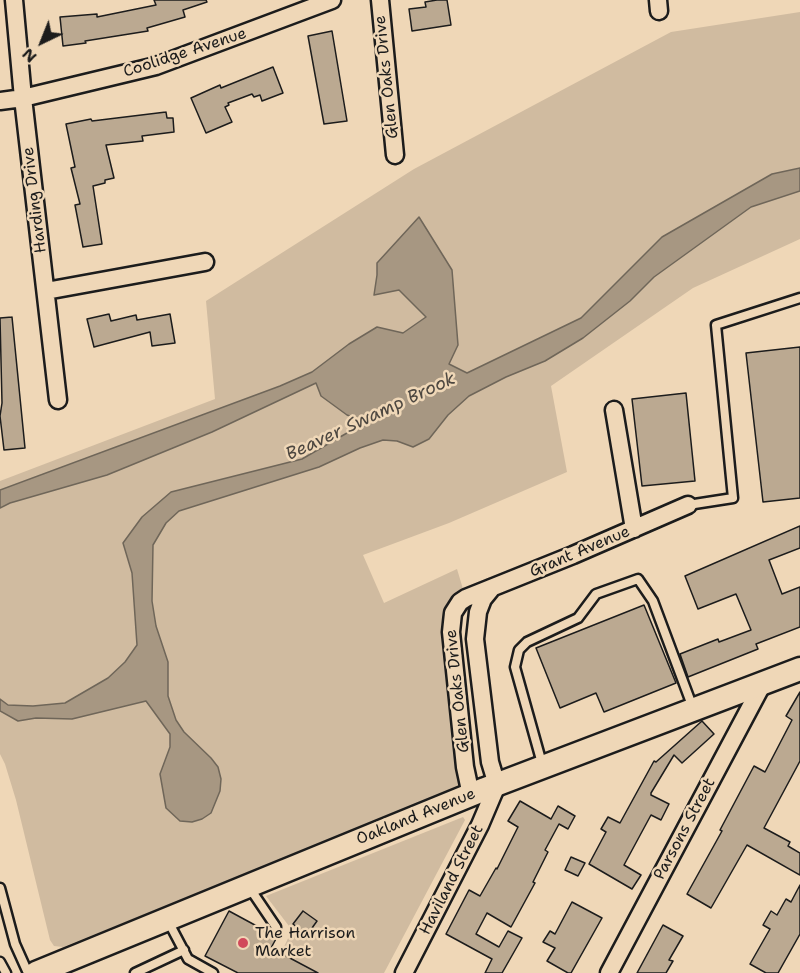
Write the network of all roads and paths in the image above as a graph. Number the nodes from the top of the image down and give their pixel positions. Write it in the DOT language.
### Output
graph roads {
  1 [pos="14,0"];
  2 [pos="332,0"];
  3 [pos="380,0"];
  4 [pos="23,98"];
  5 [pos="0,101"];
  6 [pos="395,154"];
  7 [pos="205,262"];
  8 [pos="46,291"];
  9 [pos="800,298"];
  10 [pos="58,400"];
  11 [pos="614,410"];
  12 [pos="688,505"];
  13 [pos="634,529"];
  14 [pos="492,588"];
  15 [pos="471,596"];
  16 [pos="800,669"];
  17 [pos="762,685"];
  18 [pos="694,711"];
  19 [pos="543,768"];
  20 [pos="497,785"];
  21 [pos="471,795"];
  22 [pos="248,886"];
  23 [pos="0,888"];
  24 [pos="167,919"];
  25 [pos="276,927"];
  26 [pos="184,950"];
  27 [pos="0,962"];
  28 [pos="49,971"];
  29 [pos="6,973"];
  30 [pos="28,973"];
  31 [pos="135,973"];
  32 [pos="213,973"];
  33 [pos="404,973"];
  34 [pos="609,973"];
  1 -- 4 [label="street, Harding Drive"];
  2 -- 4 [label="street, Coolidge Avenue"];
  3 -- 6 [label="street, Glen Oaks Drive"];
  4 -- 5 [label="street, Coolidge Avenue"];
  4 -- 8 [label="street, Harding Drive"];
  7 -- 8 [label="street"];
  8 -- 10 [label="street, Harding Drive"];
  9 -- 12 [label="lane"];
  11 -- 13 [label="street"];
  12 -- 13 [label="street, Grant Avenue"];
  13 -- 14 [label="street, Grant Avenue"];
  14 -- 15 [label="street, Grant Avenue"];
  14 -- 20 [label="street, Glen Oaks Drive"];
  15 -- 21 [label="street, Glen Oaks Drive"];
  16 -- 17 [label="street, Oakland Avenue"];
  17 -- 18 [label="street, Oakland Avenue"];
  17 -- 34 [label="street, Parsons Street"];
  18 -- 19 [label="street, Oakland Avenue"];
  18 -- 19 [label="lane"];
  19 -- 20 [label="street, Oakland Avenue"];
  20 -- 21 [label="street, Oakland Avenue"];
  20 -- 33 [label="street, Haviland Street"];
  21 -- 22 [label="street, Oakland Avenue"];
  22 -- 24 [label="street, Oakland Avenue"];
  22 -- 25 [label="lane"];
  23 -- 30 [label="lane"];
  24 -- 26 [label="lane"];
  24 -- 28 [label="street, Oakland Avenue"];
  26 -- 31 [label="lane"];
  26 -- 32 [label="lane"];
  27 -- 29 [label="lane"];
}
